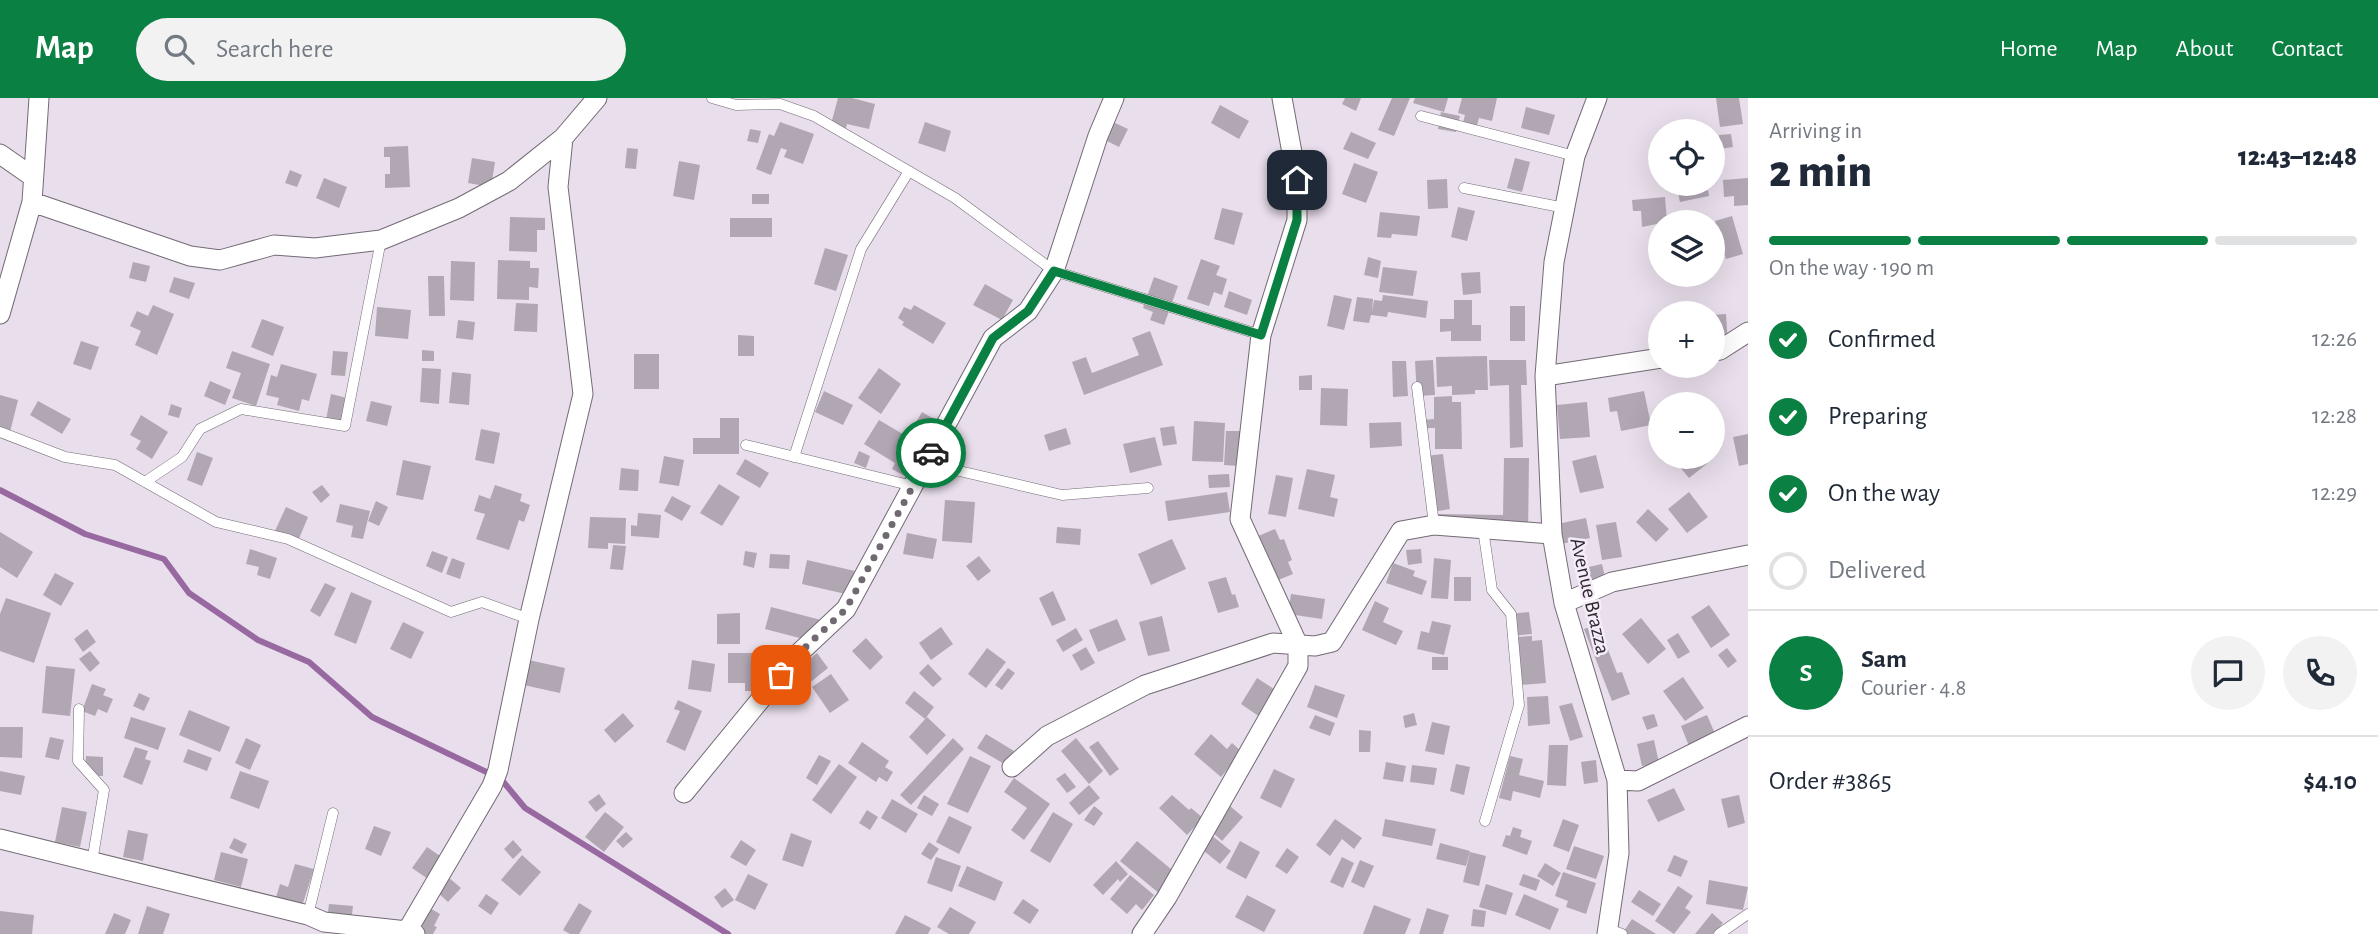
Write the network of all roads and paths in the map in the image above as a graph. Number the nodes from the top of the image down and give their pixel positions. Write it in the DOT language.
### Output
graph roads {
  1 [pos="39,98"];
  2 [pos="597,98"];
  3 [pos="712,98"];
  4 [pos="1114,98"];
  5 [pos="1282,98"];
  6 [pos="1597,98"];
  7 [pos="1421,116"];
  8 [pos="563,138"];
  9 [pos="0,154"];
  10 [pos="1575,156"];
  11 [pos="909,171"];
  12 [pos="33,177"];
  13 [pos="1464,188"];
  14 [pos="32,202"];
  15 [pos="1565,208"];
  16 [pos="381,240"];
  17 [pos="1054,271"];
  18 [pos="0,314"];
  19 [pos="1748,332"];
  20 [pos="1261,335"];
  21 [pos="1725,347"];
  22 [pos="1648,360"];
  23 [pos="1545,376"];
  24 [pos="1417,387"];
  25 [pos="0,432"];
  26 [pos="746,445"];
  27 [pos="794,457"];
  28 [pos="925,463"];
  29 [pos="145,482"];
  30 [pos="913,486"];
  31 [pos="1149,488"];
  32 [pos="1434,525"];
  33 [pos="1483,529"];
  34 [pos="1552,534"];
  35 [pos="1748,555"];
  36 [pos="1564,603"];
  37 [pos="529,619"];
  38 [pos="1298,645"];
  39 [pos="79,709"];
  40 [pos="1748,726"];
  41 [pos="1012,767"];
  42 [pos="1617,780"];
  43 [pos="684,793"];
  44 [pos="333,813"];
  45 [pos="1485,821"];
  46 [pos="0,839"];
  47 [pos="92,862"];
  48 [pos="1748,914"];
  49 [pos="319,924"];
  50 [pos="411,932"];
  51 [pos="1612,932"];
  52 [pos="1142,934"];
  53 [pos="1719,934"];
  1 -- 12 [label="street"];
  2 -- 8 [label="street"];
  3 -- 11 [label="lane"];
  4 -- 17 [label="street"];
  5 -- 20 [label="street"];
  6 -- 10 [label="street, Avenue Brazza"];
  7 -- 10 [label="lane"];
  8 -- 16 [label="street"];
  8 -- 37 [label="street"];
  9 -- 12 [label="street"];
  10 -- 15 [label="street, Avenue Brazza"];
  11 -- 17 [label="lane"];
  11 -- 27 [label="lane"];
  12 -- 14 [label="street"];
  13 -- 15 [label="lane"];
  14 -- 16 [label="street"];
  14 -- 18 [label="street"];
  15 -- 23 [label="street, Avenue Brazza"];
  16 -- 29 [label="lane"];
  17 -- 20 [label="lane"];
  17 -- 28 [label="street"];
  19 -- 21 [label="street"];
  20 -- 38 [label="street"];
  22 -- 23 [label="street"];
  23 -- 34 [label="street, Avenue Brazza"];
  24 -- 32 [label="lane"];
  25 -- 29 [label="lane"];
  26 -- 27 [label="lane"];
  27 -- 30 [label="lane"];
  28 -- 30 [label="street"];
  28 -- 31 [label="lane"];
  29 -- 37 [label="lane"];
  30 -- 43 [label="street"];
  32 -- 33 [label="street"];
  32 -- 38 [label="street"];
  33 -- 34 [label="street"];
  33 -- 45 [label="lane"];
  34 -- 36 [label="street, Avenue Brazza"];
  35 -- 36 [label="street"];
  36 -- 42 [label="street, Avenue Brazza"];
  37 -- 50 [label="street"];
  38 -- 41 [label="street"];
  38 -- 52 [label="street"];
  39 -- 47 [label="lane"];
  40 -- 42 [label="street"];
  42 -- 51 [label="street, Avenue Brazza"];
  44 -- 49 [label="lane"];
  46 -- 47 [label="street"];
  47 -- 49 [label="street"];
  48 -- 53 [label="lane"];
  49 -- 50 [label="street"];
}
